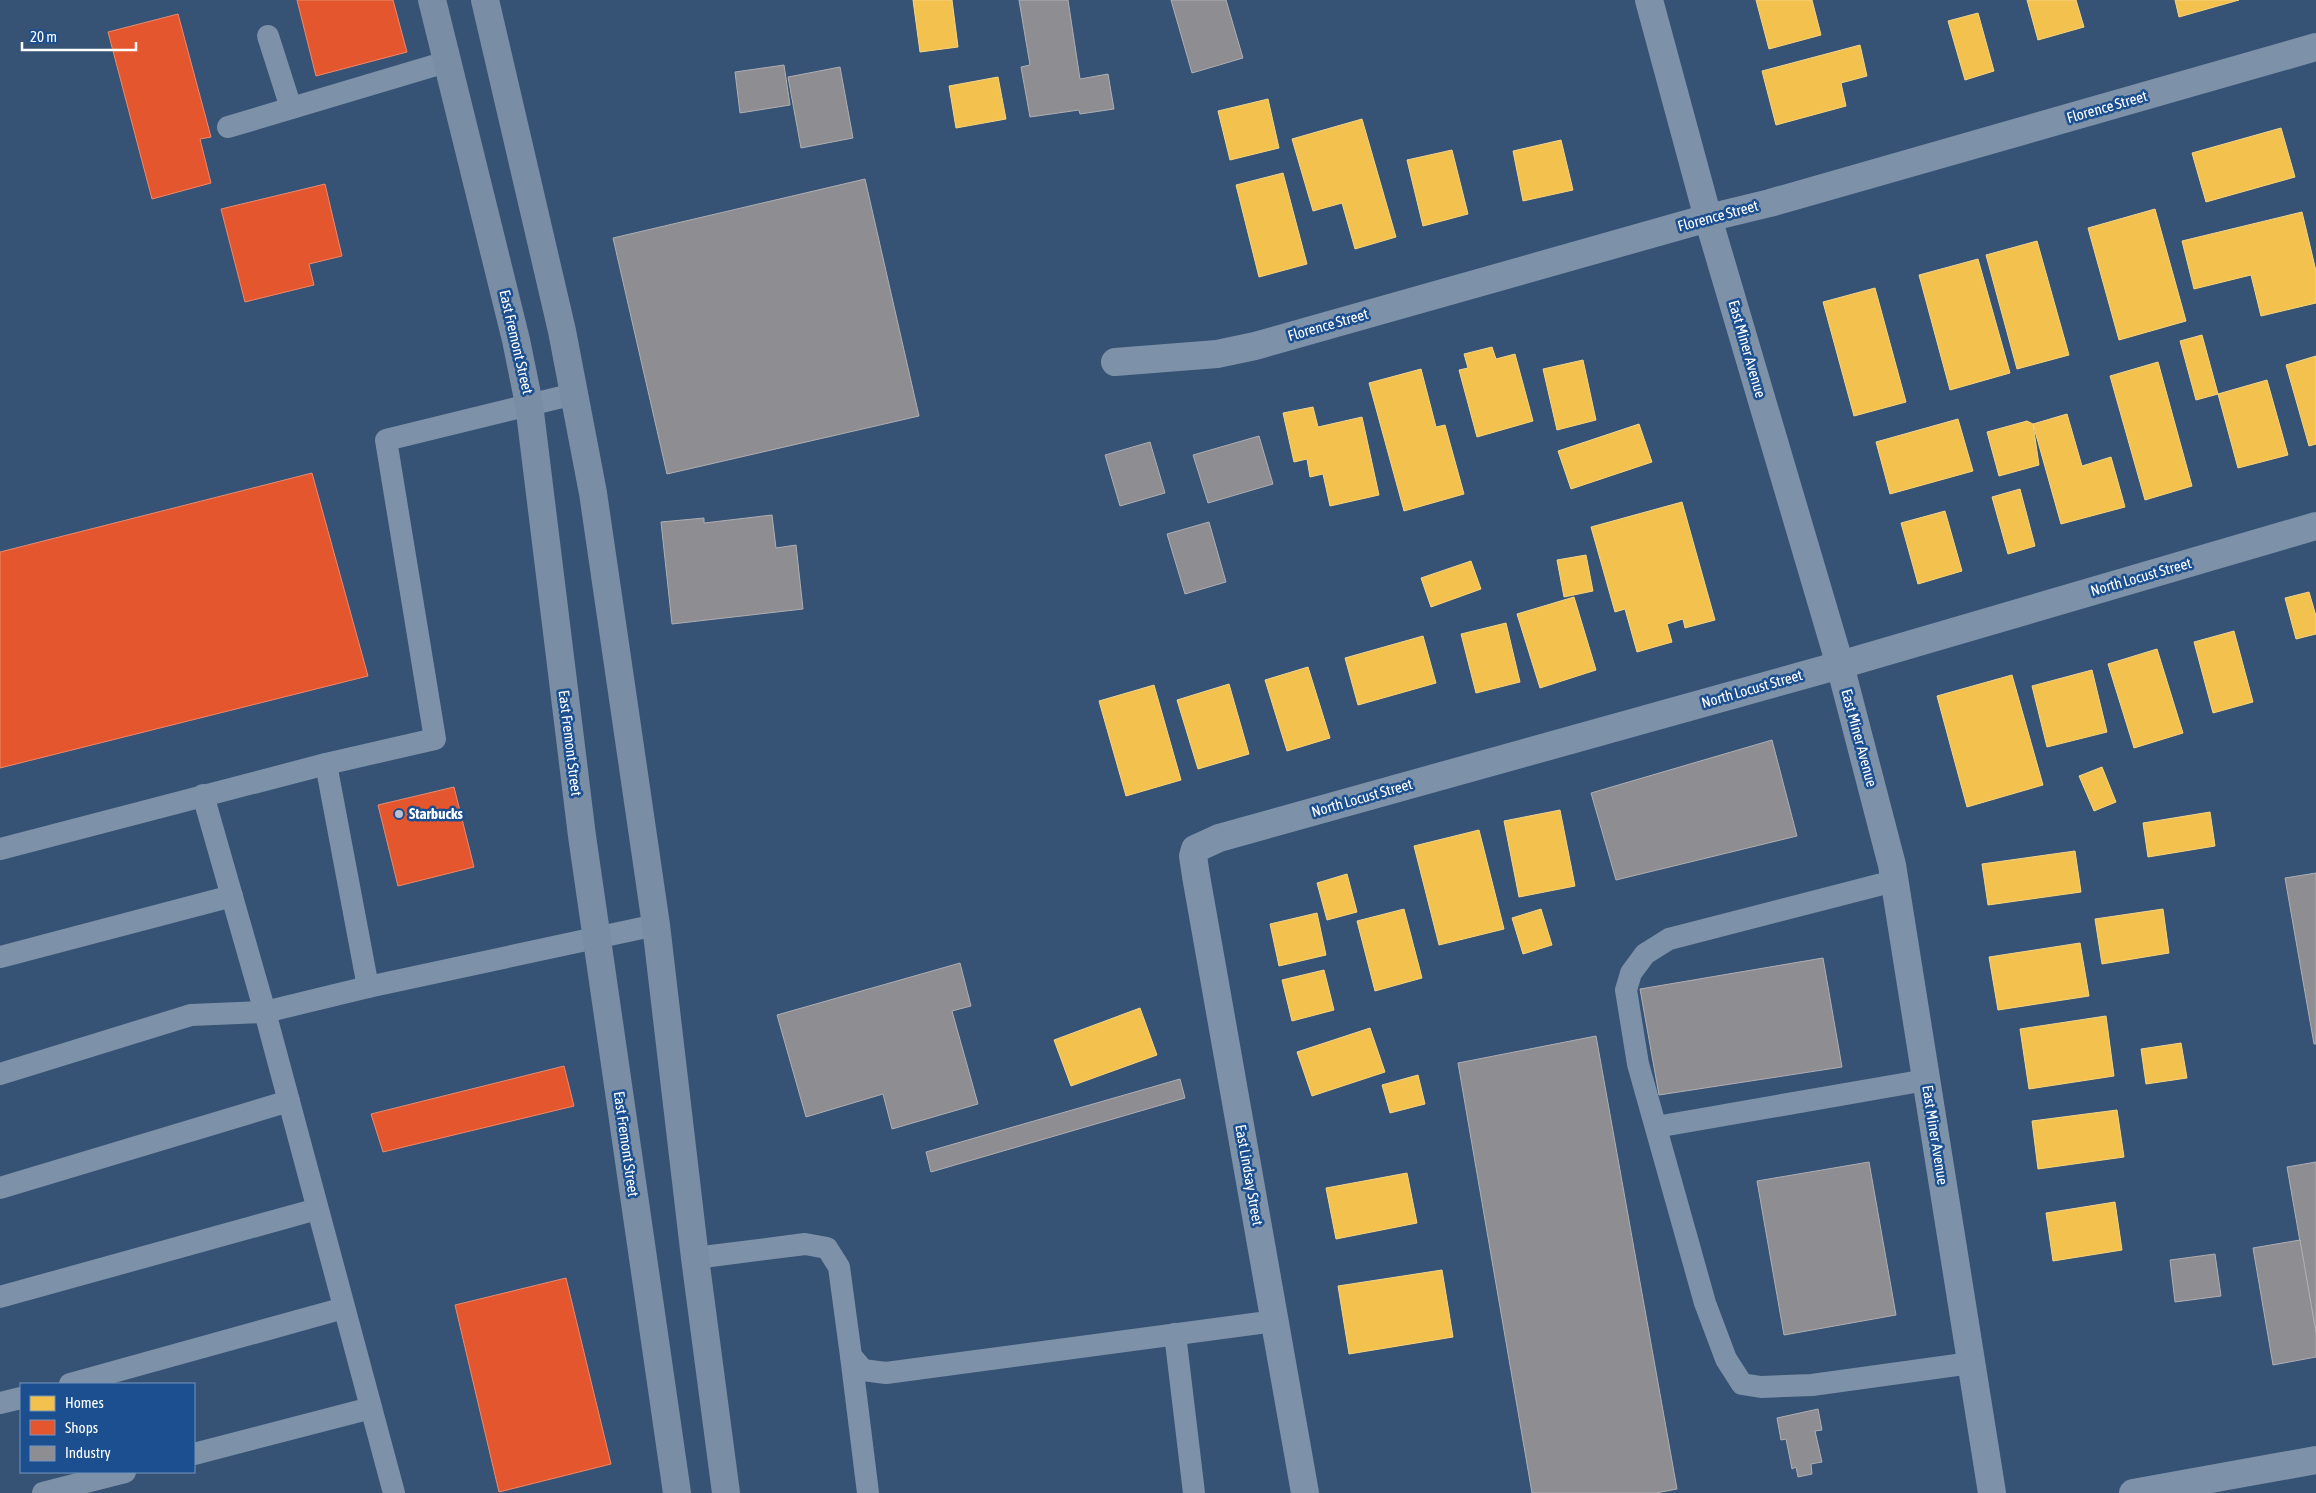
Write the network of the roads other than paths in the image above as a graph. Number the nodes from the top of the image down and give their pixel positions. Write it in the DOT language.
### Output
graph roads {
  1 [pos="432,0"];
  2 [pos="485,0"];
  3 [pos="1648,0"];
  4 [pos="268,36"];
  5 [pos="2316,47"];
  6 [pos="446,62"];
  7 [pos="291,108"];
  8 [pos="228,127"];
  9 [pos="1708,218"];
  10 [pos="1115,362"];
  11 [pos="574,394"];
  12 [pos="529,404"];
  13 [pos="2316,526"];
  14 [pos="1840,665"];
  15 [pos="326,764"];
  16 [pos="203,795"];
  17 [pos="0,849"];
  18 [pos="1193,856"];
  19 [pos="1894,881"];
  20 [pos="232,896"];
  21 [pos="656,925"];
  22 [pos="596,938"];
  23 [pos="0,957"];
  24 [pos="368,988"];
  25 [pos="265,1012"];
  26 [pos="0,1074"];
  27 [pos="1926,1080"];
  28 [pos="289,1101"];
  29 [pos="1656,1127"];
  30 [pos="0,1188"];
  31 [pos="317,1209"];
  32 [pos="695,1258"];
  33 [pos="0,1297"];
  34 [pos="344,1308"];
  35 [pos="1275,1321"];
  36 [pos="1175,1334"];
  37 [pos="851,1356"];
  38 [pos="1971,1362"];
  39 [pos="74,1383"];
  40 [pos="20,1398"];
  41 [pos="0,1403"];
  42 [pos="371,1408"];
  43 [pos="195,1454"];
  44 [pos="2316,1460"];
  45 [pos="121,1473"];
  46 [pos="43,1493"];
  47 [pos="394,1493"];
  48 [pos="677,1493"];
  49 [pos="726,1493"];
  50 [pos="868,1493"];
  51 [pos="1194,1493"];
  52 [pos="1305,1493"];
  53 [pos="1992,1493"];
  54 [pos="2133,1493"];
  1 -- 6 [label="main road, East Fremont Street"];
  2 -- 11 [label="main road"];
  3 -- 9 [label="street, East Miner Avenue"];
  4 -- 7 [label="lane"];
  5 -- 9 [label="street, Florence Street"];
  6 -- 7 [label="lane"];
  6 -- 12 [label="main road, East Fremont Street"];
  7 -- 8 [label="lane"];
  9 -- 10 [label="street, Florence Street"];
  9 -- 14 [label="street, East Miner Avenue"];
  11 -- 12 [label="lane"];
  11 -- 21 [label="main road"];
  12 -- 15 [label="lane"];
  12 -- 22 [label="main road, East Fremont Street"];
  13 -- 14 [label="street, North Locust Street"];
  14 -- 18 [label="street, North Locust Street"];
  14 -- 19 [label="street, East Miner Avenue"];
  15 -- 16 [label="lane"];
  15 -- 24 [label="lane"];
  16 -- 17 [label="lane"];
  16 -- 20 [label="lane"];
  18 -- 35 [label="street, East Lindsay Street"];
  19 -- 27 [label="street, East Miner Avenue"];
  19 -- 29 [label="lane"];
  20 -- 23 [label="lane"];
  20 -- 25 [label="lane"];
  21 -- 22 [label="lane"];
  21 -- 32 [label="main road"];
  22 -- 24 [label="lane"];
  22 -- 48 [label="main road, East Fremont Street"];
  24 -- 25 [label="lane"];
  25 -- 26 [label="lane"];
  25 -- 28 [label="lane"];
  27 -- 29 [label="lane"];
  27 -- 38 [label="street, East Miner Avenue"];
  28 -- 30 [label="lane"];
  28 -- 31 [label="lane"];
  29 -- 38 [label="lane"];
  31 -- 33 [label="lane"];
  31 -- 34 [label="lane"];
  32 -- 37 [label="lane"];
  32 -- 49 [label="main road"];
  34 -- 39 [label="lane"];
  34 -- 42 [label="lane"];
  35 -- 36 [label="lane"];
  35 -- 52 [label="street, East Lindsay Street"];
  36 -- 37 [label="lane"];
  36 -- 51 [label="lane"];
  37 -- 50 [label="lane"];
  38 -- 53 [label="street, East Miner Avenue"];
  40 -- 41 [label="lane"];
  42 -- 43 [label="lane"];
  42 -- 47 [label="lane"];
  44 -- 54 [label="street"];
  45 -- 46 [label="lane"];
}
